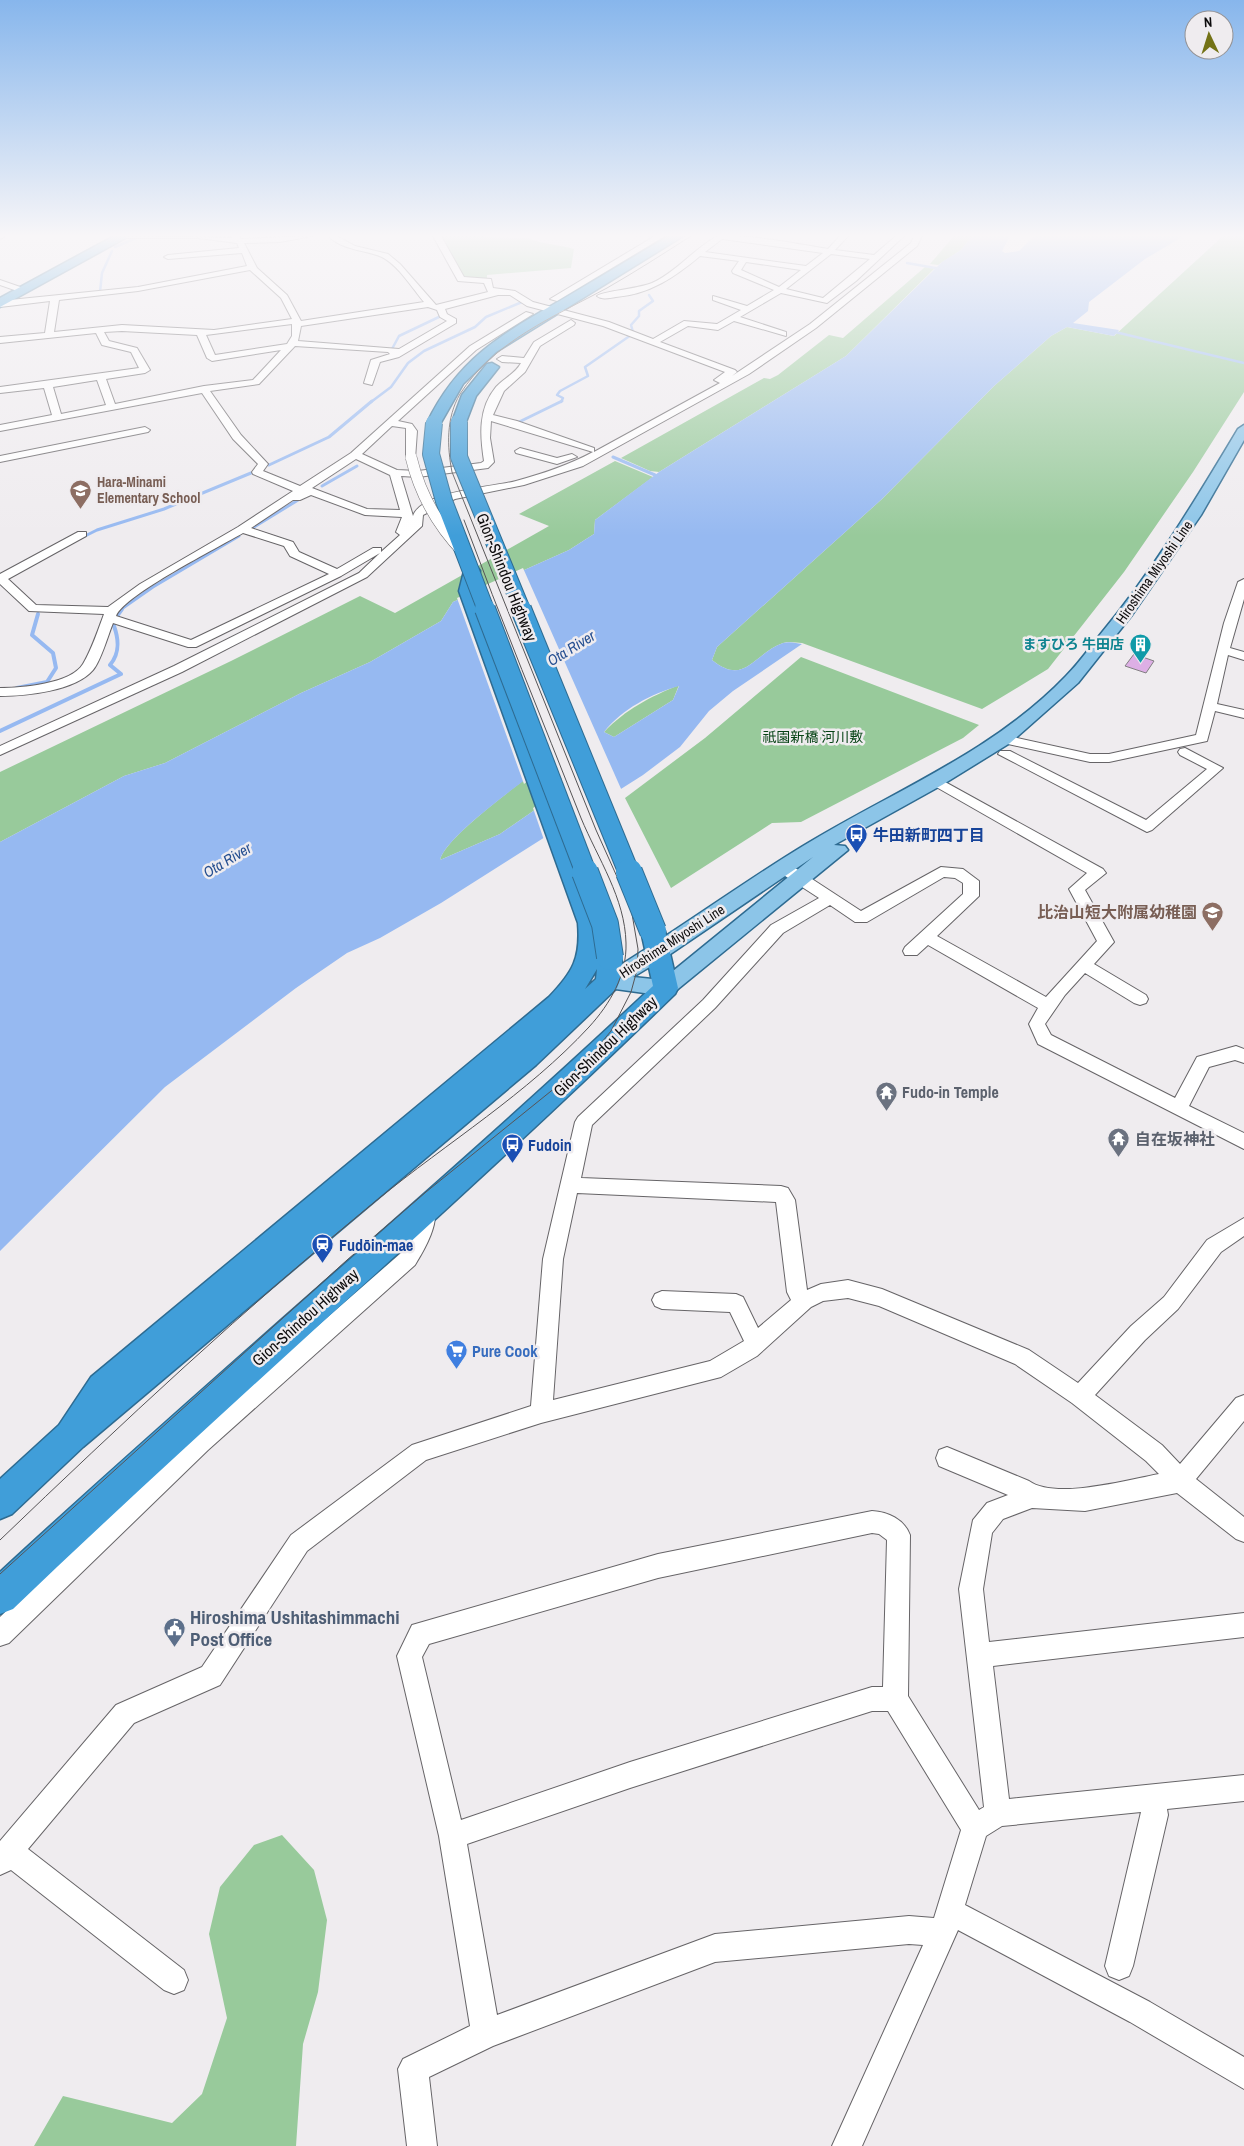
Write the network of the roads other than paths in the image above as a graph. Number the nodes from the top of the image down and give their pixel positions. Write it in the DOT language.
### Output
graph roads {
  1 [pos="47,336"];
  2 [pos="102,336"];
  3 [pos="202,336"];
  4 [pos="296,336"];
  5 [pos="428,336"];
  6 [pos="491,336"];
  7 [pos="504,336"];
  8 [pos="509,336"];
  9 [pos="539,336"];
  10 [pos="547,336"];
  11 [pos="638,336"];
  12 [pos="663,336"];
  13 [pos="798,336"];
  14 [pos="486,339"];
  15 [pos="0,340"];
  16 [pos="653,342"];
  17 [pos="292,345"];
  18 [pos="394,352"];
  19 [pos="502,358"];
  20 [pos="527,361"];
  21 [pos="101,377"];
  22 [pos="369,383"];
  23 [pos="48,385"];
  24 [pos="204,389"];
  25 [pos="0,390"];
  26 [pos="111,407"];
  27 [pos="57,417"];
  28 [pos="487,417"];
  29 [pos="390,423"];
  30 [pos="0,428"];
  31 [pos="145,430"];
  32 [pos="1244,430"];
  33 [pos="590,450"];
  34 [pos="520,451"];
  35 [pos="1244,454"];
  36 [pos="355,455"];
  37 [pos="0,459"];
  38 [pos="395,473"];
  39 [pos="300,490"];
  40 [pos="284,501"];
  41 [pos="407,514"];
  42 [pos="242,529"];
  43 [pos="82,534"];
  44 [pos="467,562"];
  45 [pos="337,574"];
  46 [pos="1,582"];
  47 [pos="1244,582"];
  48 [pos="110,615"];
  49 [pos="1224,650"];
  50 [pos="1244,656"];
  51 [pos="0,692"];
  52 [pos="1210,706"];
  53 [pos="1244,714"];
  54 [pos="1022,744"];
  55 [pos="1004,747"];
  56 [pos="0,751"];
  57 [pos="1185,752"];
  58 [pos="943,785"];
  59 [pos="784,868"];
  60 [pos="799,878"];
  61 [pos="830,898"];
  62 [pos="655,930"];
  63 [pos="926,937"];
  64 [pos="911,951"];
  65 [pos="1083,965"];
  66 [pos="602,970"];
  67 [pos="666,988"];
  68 [pos="1140,999"];
  69 [pos="1047,1005"];
  70 [pos="1244,1056"];
  71 [pos="1179,1108"];
  72 [pos="1244,1142"];
  73 [pos="570,1185"];
  74 [pos="1244,1226"];
  75 [pos="662,1300"];
  76 [pos="804,1301"];
  77 [pos="758,1341"];
  78 [pos="1080,1396"];
  79 [pos="1244,1405"];
  80 [pos="541,1413"];
  81 [pos="198,1428"];
  82 [pos="947,1458"];
  83 [pos="1180,1481"];
  84 [pos="1032,1497"];
  85 [pos="0,1502"];
  86 [pos="1244,1531"];
  87 [pos="0,1596"];
  88 [pos="1244,1625"];
  89 [pos="0,1634"];
  90 [pos="979,1655"];
  91 [pos="895,1699"];
  92 [pos="1244,1788"];
  93 [pos="1152,1797"];
  94 [pos="998,1813"];
  95 [pos="975,1828"];
  96 [pos="452,1836"];
  97 [pos="5,1857"];
  98 [pos="947,1923"];
  99 [pos="1119,1966"];
  100 [pos="174,1980"];
  101 [pos="486,2034"];
  102 [pos="1244,2074"];
  103 [pos="422,2146"];
  104 [pos="847,2146"];
  1 -- 15 [label="street"];
  2 -- 21 [label="street"];
  3 -- 17 [label="street"];
  4 -- 17 [label="street"];
  5 -- 18 [label="street"];
  6 -- 14 [label="street"];
  7 -- 14 [label="street"];
  8 -- 44 [label="highway, Gion-Shindou Highway, bridge"];
  9 -- 19 [label="highway, Gion-Shindou Highway"];
  10 -- 20 [label="street"];
  11 -- 16 [label="street"];
  12 -- 16 [label="street"];
  13 -- 56 [label="street"];
  14 -- 29 [label="street"];
  16 -- 33 [label="street"];
  17 -- 18 [label="street"];
  17 -- 24 [label="street"];
  18 -- 22 [label="street"];
  19 -- 20 [label="street"];
  19 -- 62 [label="highway, Gion-Shindou Highway, bridge"];
  20 -- 28 [label="street"];
  21 -- 23 [label="street"];
  21 -- 26 [label="street"];
  23 -- 25 [label="street"];
  23 -- 27 [label="street"];
  24 -- 26 [label="street"];
  24 -- 39 [label="street"];
  26 -- 27 [label="street"];
  27 -- 30 [label="street"];
  28 -- 33 [label="street"];
  28 -- 38 [label="street"];
  29 -- 36 [label="street"];
  29 -- 44 [label="street, bridge"];
  31 -- 37 [label="street"];
  32 -- 55 [label="main road, Hiroshima Miyoshi Line"];
  33 -- 34 [label="street"];
  35 -- 54 [label="main road, Hiroshima Miyoshi Line"];
  36 -- 38 [label="street"];
  36 -- 39 [label="street"];
  38 -- 41 [label="street"];
  39 -- 40 [label="street"];
  40 -- 41 [label="street"];
  40 -- 42 [label="street"];
  41 -- 45 [label="street"];
  42 -- 45 [label="street"];
  42 -- 48 [label="street"];
  43 -- 46 [label="street"];
  44 -- 66 [label="highway, Gion-Shindou Highway"];
  44 -- 66 [label="highway, Gion-Shindou Highway, bridge"];
  45 -- 48 [label="street"];
  46 -- 48 [label="street"];
  47 -- 49 [label="street"];
  48 -- 51 [label="street"];
  49 -- 50 [label="street"];
  49 -- 52 [label="street"];
  52 -- 53 [label="street"];
  52 -- 54 [label="street"];
  54 -- 55 [label="main road, Hiroshima Miyoshi Line"];
  55 -- 57 [label="street"];
  55 -- 58 [label="main road, Hiroshima Miyoshi Line"];
  58 -- 59 [label="main road, Hiroshima Miyoshi Line"];
  58 -- 60 [label="main road, Hiroshima Miyoshi Line"];
  58 -- 65 [label="street"];
  59 -- 60 [label="street"];
  59 -- 62 [label="main road, Hiroshima Miyoshi Line"];
  60 -- 61 [label="street"];
  60 -- 67 [label="main road, Hiroshima Miyoshi Line"];
  61 -- 63 [label="street"];
  61 -- 73 [label="street"];
  62 -- 66 [label="main road, Hiroshima Miyoshi Line"];
  62 -- 67 [label="highway, Gion-Shindou Highway"];
  63 -- 64 [label="street"];
  63 -- 69 [label="street"];
  65 -- 68 [label="street"];
  65 -- 69 [label="street"];
  66 -- 67 [label="main road, Hiroshima Miyoshi Line"];
  66 -- 85 [label="highway"];
  67 -- 81 [label="highway, Gion-Shindou Highway"];
  69 -- 71 [label="street"];
  70 -- 71 [label="street"];
  71 -- 72 [label="street"];
  73 -- 76 [label="street"];
  73 -- 80 [label="street"];
  74 -- 78 [label="street"];
  75 -- 77 [label="street"];
  76 -- 77 [label="street"];
  76 -- 78 [label="street"];
  77 -- 80 [label="street"];
  78 -- 83 [label="street"];
  79 -- 83 [label="street"];
  80 -- 97 [label="street"];
  81 -- 87 [label="highway, Gion-Shindou Highway"];
  81 -- 89 [label="street"];
  82 -- 84 [label="street"];
  83 -- 84 [label="street"];
  83 -- 86 [label="street"];
  84 -- 90 [label="street"];
  88 -- 90 [label="street"];
  90 -- 94 [label="street"];
  91 -- 95 [label="street"];
  91 -- 96 [label="street"];
  91 -- 96 [label="street"];
  92 -- 93 [label="street"];
  93 -- 94 [label="street"];
  93 -- 99 [label="street"];
  94 -- 95 [label="street"];
  95 -- 98 [label="street"];
  96 -- 101 [label="street"];
  97 -- 100 [label="street"];
  98 -- 101 [label="street"];
  98 -- 102 [label="street"];
  98 -- 104 [label="street"];
  101 -- 103 [label="street"];
}
